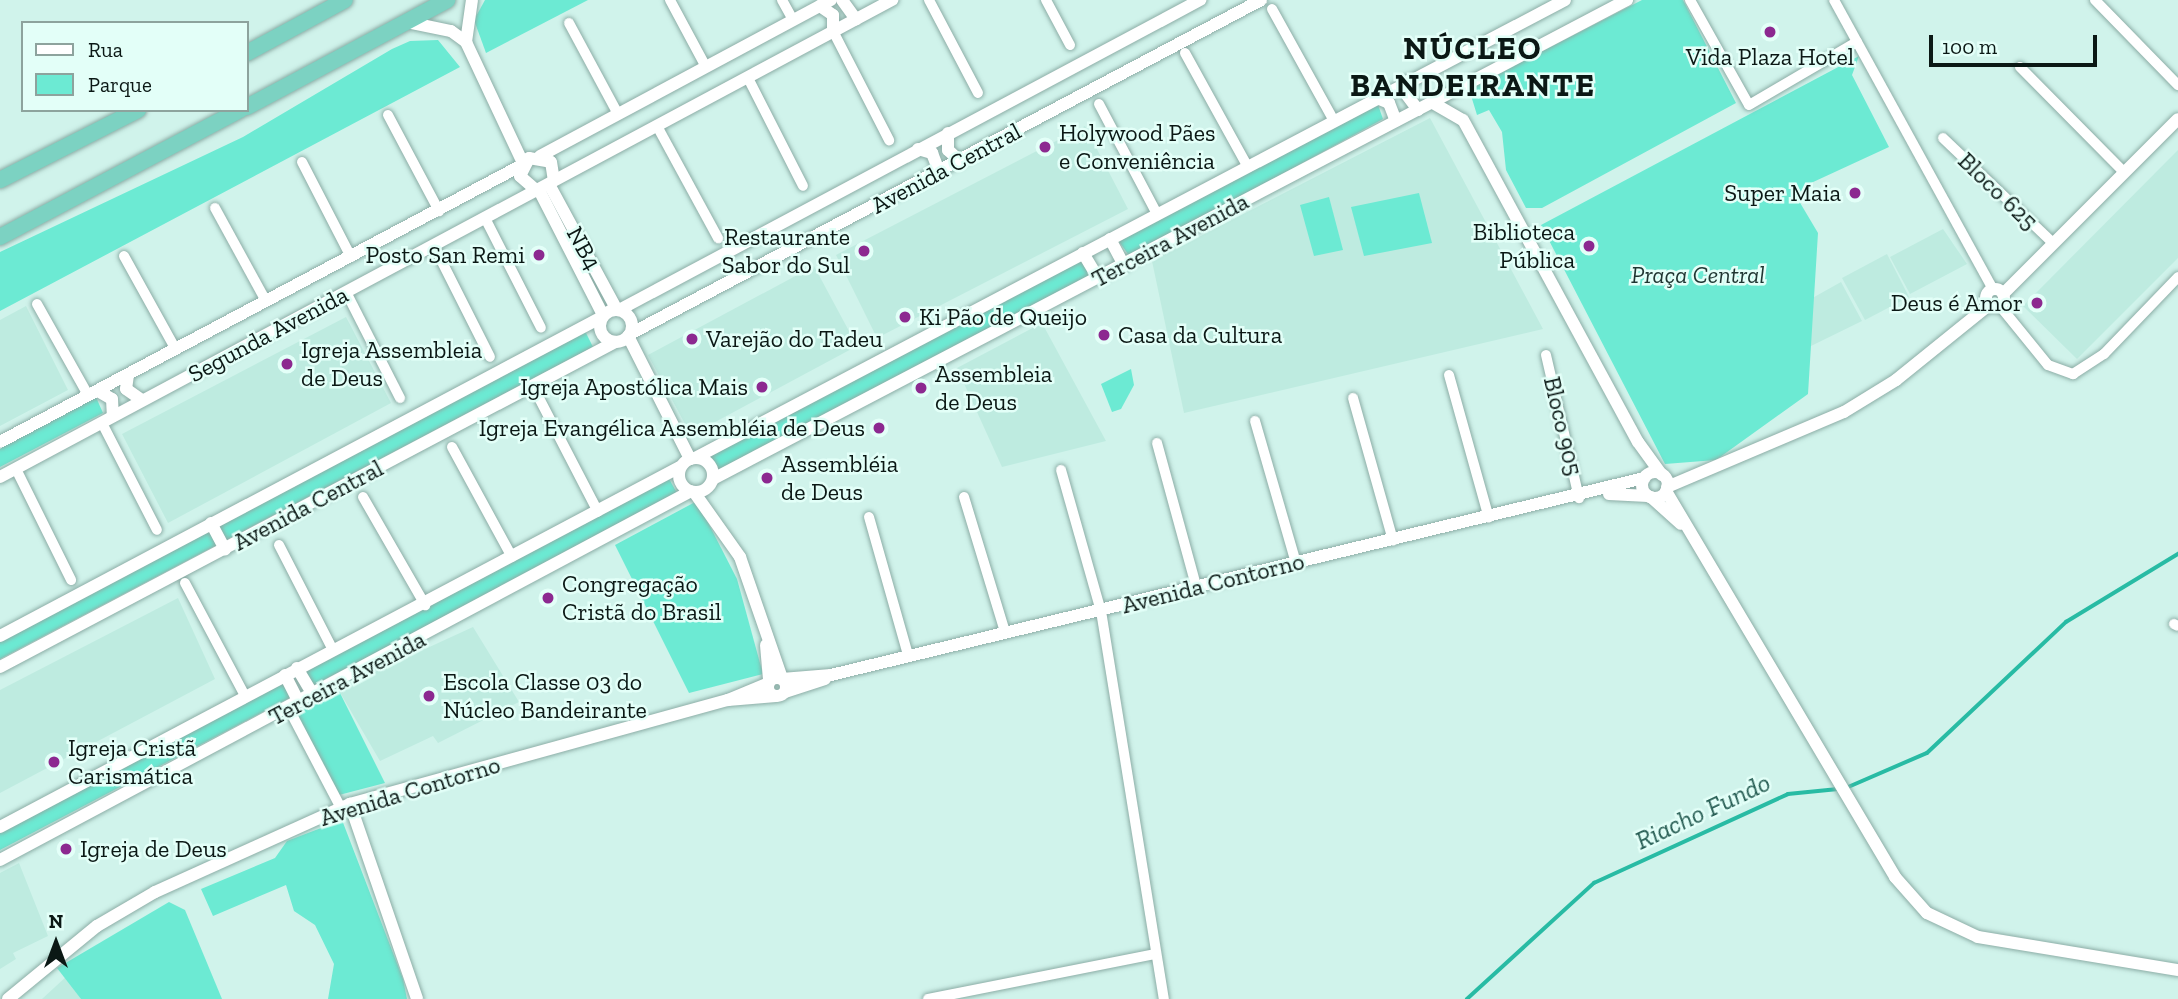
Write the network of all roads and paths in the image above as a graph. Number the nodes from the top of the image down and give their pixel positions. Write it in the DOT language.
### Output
graph roads {
  1 [pos="345,0"];
  2 [pos="447,0"];
  3 [pos="472,0"];
  4 [pos="670,0"];
  5 [pos="782,0"];
  6 [pos="842,0"];
  7 [pos="892,0"];
  8 [pos="929,0"];
  9 [pos="1046,0"];
  10 [pos="1200,0"];
  11 [pos="1565,0"];
  12 [pos="1627,0"];
  13 [pos="1690,0"];
  14 [pos="1834,0"];
  15 [pos="2095,0"];
  16 [pos="1256,1"];
  17 [pos="825,3"];
  18 [pos="1272,9"];
  19 [pos="856,19"];
  20 [pos="793,20"];
  21 [pos="406,22"];
  22 [pos="569,23"];
  23 [pos="833,31"];
  24 [pos="466,42"];
  25 [pos="1857,42"];
  26 [pos="1070,45"];
  27 [pos="248,52"];
  28 [pos="1185,53"];
  29 [pos="705,67"];
  30 [pos="2020,67"];
  31 [pos="748,78"];
  32 [pos="1408,81"];
  33 [pos="2178,85"];
  34 [pos="1461,89"];
  35 [pos="978,93"];
  36 [pos="1377,98"];
  37 [pos="1433,103"];
  38 [pos="1099,104"];
  39 [pos="248,105"];
  40 [pos="1418,110"];
  41 [pos="134,112"];
  42 [pos="235,112"];
  43 [pos="618,114"];
  44 [pos="388,115"];
  45 [pos="2178,119"];
  46 [pos="1463,120"];
  47 [pos="1334,121"];
  48 [pos="1396,121"];
  49 [pos="657,125"];
  50 [pos="948,133"];
  51 [pos="1943,138"];
  52 [pos="889,140"];
  53 [pos="519,144"];
  54 [pos="918,149"];
  55 [pos="538,156"];
  56 [pos="960,161"];
  57 [pos="302,162"];
  58 [pos="522,164"];
  59 [pos="1248,167"];
  60 [pos="939,171"];
  61 [pos="2123,172"];
  62 [pos="0,180"];
  63 [pos="803,186"];
  64 [pos="544,187"];
  65 [pos="215,208"];
  66 [pos="439,212"];
  67 [pos="1157,214"];
  68 [pos="485,218"];
  69 [pos="0,237"];
  70 [pos="718,238"];
  71 [pos="1110,239"];
  72 [pos="2053,243"];
  73 [pos="434,246"];
  74 [pos="1083,253"];
  75 [pos="124,256"];
  76 [pos="351,257"];
  77 [pos="1124,265"];
  78 [pos="2178,277"];
  79 [pos="1098,278"];
  80 [pos="346,292"];
  81 [pos="1996,299"];
  82 [pos="266,301"];
  83 [pos="37,304"];
  84 [pos="618,310"];
  85 [pos="603,316"];
  86 [pos="541,328"];
  87 [pos="623,338"];
  88 [pos="176,350"];
  89 [pos="1546,355"];
  90 [pos="490,357"];
  91 [pos="128,375"];
  92 [pos="1449,375"];
  93 [pos="93,393"];
  94 [pos="400,398"];
  95 [pos="539,398"];
  96 [pos="1353,398"];
  97 [pos="142,400"];
  98 [pos="107,419"];
  99 [pos="1255,421"];
  100 [pos="0,442"];
  101 [pos="1637,442"];
  102 [pos="1157,443"];
  103 [pos="452,447"];
  104 [pos="687,462"];
  105 [pos="16,469"];
  106 [pos="1061,470"];
  107 [pos="0,477"];
  108 [pos="1645,477"];
  109 [pos="711,483"];
  110 [pos="1665,483"];
  111 [pos="693,492"];
  112 [pos="1595,494"];
  113 [pos="363,497"];
  114 [pos="964,497"];
  115 [pos="1650,497"];
  116 [pos="1579,498"];
  117 [pos="598,512"];
  118 [pos="869,517"];
  119 [pos="1489,518"];
  120 [pos="211,523"];
  121 [pos="720,525"];
  122 [pos="157,530"];
  123 [pos="1688,532"];
  124 [pos="1393,540"];
  125 [pos="279,545"];
  126 [pos="225,549"];
  127 [pos="512,557"];
  128 [pos="1296,563"];
  129 [pos="71,580"];
  130 [pos="186,583"];
  131 [pos="1196,586"];
  132 [pos="425,605"];
  133 [pos="1101,611"];
  134 [pos="1005,632"];
  135 [pos="0,636"];
  136 [pos="333,650"];
  137 [pos="908,655"];
  138 [pos="0,667"];
  139 [pos="297,668"];
  140 [pos="285,675"];
  141 [pos="831,675"];
  142 [pos="776,681"];
  143 [pos="781,694"];
  144 [pos="313,695"];
  145 [pos="245,696"];
  146 [pos="728,700"];
  147 [pos="294,706"];
  148 [pos="345,806"];
  149 [pos="0,827"];
  150 [pos="0,860"];
  151 [pos="1155,954"];
  152 [pos="2178,970"];
  153 [pos="8,999"];
  154 [pos="417,999"];
  155 [pos="928,999"];
  156 [pos="1164,999"];
  1 -- 27 [label="highway"];
  2 -- 21 [label="highway"];
  3 -- 24 [label="street"];
  4 -- 29 [label="street"];
  5 -- 20 [label="street"];
  6 -- 19 [label="street"];
  7 -- 19 [label="street, Segunda Avenida"];
  8 -- 35 [label="street"];
  9 -- 26 [label="street"];
  10 -- 50 [label="street, Avenida Central"];
  11 -- 32 [label="street, Terceira Avenida"];
  12 -- 34 [label="street, Terceira Avenida"];
  13 -- 25 [label="street"];
  14 -- 25 [label="street"];
  15 -- 33 [label="street"];
  16 -- 56 [label="street, Avenida Central"];
  17 -- 20 [label="street"];
  17 -- 23 [label="street"];
  18 -- 47 [label="street"];
  19 -- 23 [label="street, Segunda Avenida"];
  20 -- 29 [label="street"];
  21 -- 24 [label="street"];
  21 -- 39 [label="highway"];
  22 -- 43 [label="street"];
  23 -- 31 [label="street, Segunda Avenida"];
  23 -- 52 [label="street"];
  24 -- 53 [label="street"];
  25 -- 81 [label="street"];
  28 -- 59 [label="street"];
  29 -- 43 [label="street"];
  30 -- 61 [label="street"];
  31 -- 49 [label="street, Segunda Avenida"];
  31 -- 63 [label="street"];
  32 -- 36 [label="street, Terceira Avenida"];
  32 -- 40 [label="street"];
  34 -- 37 [label="street, Terceira Avenida"];
  34 -- 46 [label="street"];
  36 -- 47 [label="street, Terceira Avenida"];
  36 -- 48 [label="street"];
  37 -- 40 [label="street, Terceira Avenida"];
  37 -- 46 [label="street"];
  38 -- 67 [label="street"];
  40 -- 48 [label="street, Terceira Avenida"];
  41 -- 62 [label="highway"];
  42 -- 69 [label="highway"];
  43 -- 55 [label="street"];
  44 -- 66 [label="street"];
  45 -- 61 [label="street"];
  46 -- 101 [label="street"];
  47 -- 59 [label="street, Terceira Avenida"];
  48 -- 77 [label="street, Terceira Avenida"];
  49 -- 64 [label="street, Segunda Avenida"];
  49 -- 70 [label="street"];
  50 -- 54 [label="street, Avenida Central"];
  50 -- 56 [label="street"];
  51 -- 72 [label="street, Bloco 625"];
  53 -- 55 [label="street"];
  53 -- 58 [label="street"];
  54 -- 60 [label="street"];
  54 -- 84 [label="street, Avenida Central"];
  55 -- 58 [label="street, Segunda Avenida"];
  55 -- 64 [label="street"];
  56 -- 60 [label="street, Avenida Central"];
  57 -- 76 [label="street"];
  58 -- 64 [label="street"];
  58 -- 66 [label="street, Segunda Avenida"];
  59 -- 67 [label="street, Terceira Avenida"];
  60 -- 87 [label="street, Avenida Central"];
  61 -- 72 [label="street"];
  64 -- 68 [label="street, Segunda Avenida"];
  64 -- 84 [label="street, NB4"];
  64 -- 85 [label="street, NB4"];
  65 -- 82 [label="street"];
  66 -- 76 [label="street, Segunda Avenida"];
  67 -- 71 [label="street, Terceira Avenida"];
  68 -- 73 [label="street, Segunda Avenida"];
  68 -- 86 [label="street"];
  71 -- 74 [label="street, Terceira Avenida"];
  71 -- 77 [label="street"];
  72 -- 81 [label="street"];
  73 -- 80 [label="street, Segunda Avenida"];
  73 -- 90 [label="street"];
  74 -- 79 [label="street"];
  74 -- 104 [label="street, Terceira Avenida"];
  75 -- 88 [label="street"];
  76 -- 82 [label="street, Segunda Avenida"];
  77 -- 79 [label="street, Terceira Avenida"];
  78 -- 81 [label="street"];
  79 -- 109 [label="street, Terceira Avenida"];
  80 -- 94 [label="street"];
  80 -- 97 [label="street, Segunda Avenida"];
  81 -- 110 [label="street"];
  82 -- 88 [label="street, Segunda Avenida"];
  83 -- 93 [label="street"];
  84 -- 85 [label="street, Avenida Central"];
  84 -- 87 [label="street, NB4"];
  85 -- 87 [label="street, NB4"];
  85 -- 120 [label="street, Avenida Central"];
  87 -- 104 [label="street"];
  87 -- 126 [label="street, Avenida Central"];
  88 -- 91 [label="street, Segunda Avenida"];
  89 -- 116 [label="street, Bloco 905"];
  91 -- 93 [label="street, Segunda Avenida"];
  91 -- 97 [label="street"];
  92 -- 119 [label="street"];
  93 -- 98 [label="street"];
  93 -- 100 [label="street, Segunda Avenida"];
  95 -- 117 [label="street"];
  96 -- 124 [label="street"];
  97 -- 98 [label="street, Segunda Avenida"];
  98 -- 105 [label="street, Segunda Avenida"];
  98 -- 122 [label="street"];
  99 -- 128 [label="street"];
  101 -- 108 [label="street"];
  101 -- 110 [label="street"];
  102 -- 131 [label="street"];
  103 -- 127 [label="street"];
  104 -- 109 [label="street"];
  104 -- 111 [label="street"];
  104 -- 117 [label="street, Terceira Avenida"];
  105 -- 107 [label="street, Segunda Avenida"];
  105 -- 129 [label="street"];
  106 -- 133 [label="street"];
  108 -- 110 [label="street, Avenida Contorno"];
  108 -- 112 [label="street, Avenida Contorno"];
  108 -- 115 [label="street"];
  109 -- 111 [label="street, Terceira Avenida"];
  109 -- 121 [label="street"];
  110 -- 115 [label="street"];
  110 -- 123 [label="street"];
  111 -- 121 [label="street"];
  111 -- 144 [label="street, Terceira Avenida"];
  112 -- 115 [label="street, Avenida Contorno"];
  112 -- 116 [label="street, Avenida Contorno"];
  113 -- 132 [label="street"];
  114 -- 134 [label="street"];
  115 -- 123 [label="street"];
  116 -- 119 [label="street, Avenida Contorno"];
  117 -- 127 [label="street, Terceira Avenida"];
  118 -- 137 [label="street"];
  119 -- 124 [label="street, Avenida Contorno"];
  120 -- 126 [label="street"];
  120 -- 135 [label="street, Avenida Central"];
  121 -- 142 [label="street"];
  123 -- 152 [label="street"];
  124 -- 128 [label="street, Avenida Contorno"];
  125 -- 136 [label="street"];
  126 -- 138 [label="street, Avenida Central"];
  127 -- 132 [label="street, Terceira Avenida"];
  128 -- 131 [label="street, Avenida Contorno"];
  130 -- 145 [label="street"];
  131 -- 133 [label="street, Avenida Contorno"];
  132 -- 136 [label="street, Terceira Avenida"];
  133 -- 134 [label="street, Avenida Contorno"];
  133 -- 151 [label="street"];
  134 -- 137 [label="street, Avenida Contorno"];
  136 -- 139 [label="street, Terceira Avenida"];
  137 -- 141 [label="street, Avenida Contorno"];
  139 -- 140 [label="street, Terceira Avenida"];
  139 -- 144 [label="street"];
  140 -- 145 [label="street, Terceira Avenida"];
  140 -- 147 [label="street"];
  141 -- 142 [label="street, Avenida Contorno"];
  141 -- 143 [label="street, Avenida Contorno"];
  142 -- 143 [label="street"];
  142 -- 146 [label="street, Avenida Contorno"];
  143 -- 146 [label="street, Avenida Contorno"];
  144 -- 147 [label="street, Terceira Avenida"];
  145 -- 149 [label="street, Terceira Avenida"];
  146 -- 148 [label="street, Avenida Contorno"];
  147 -- 148 [label="street"];
  147 -- 150 [label="street, Terceira Avenida"];
  148 -- 153 [label="street, Avenida Contorno"];
  148 -- 154 [label="street"];
  151 -- 155 [label="street"];
  151 -- 156 [label="street"];
}
